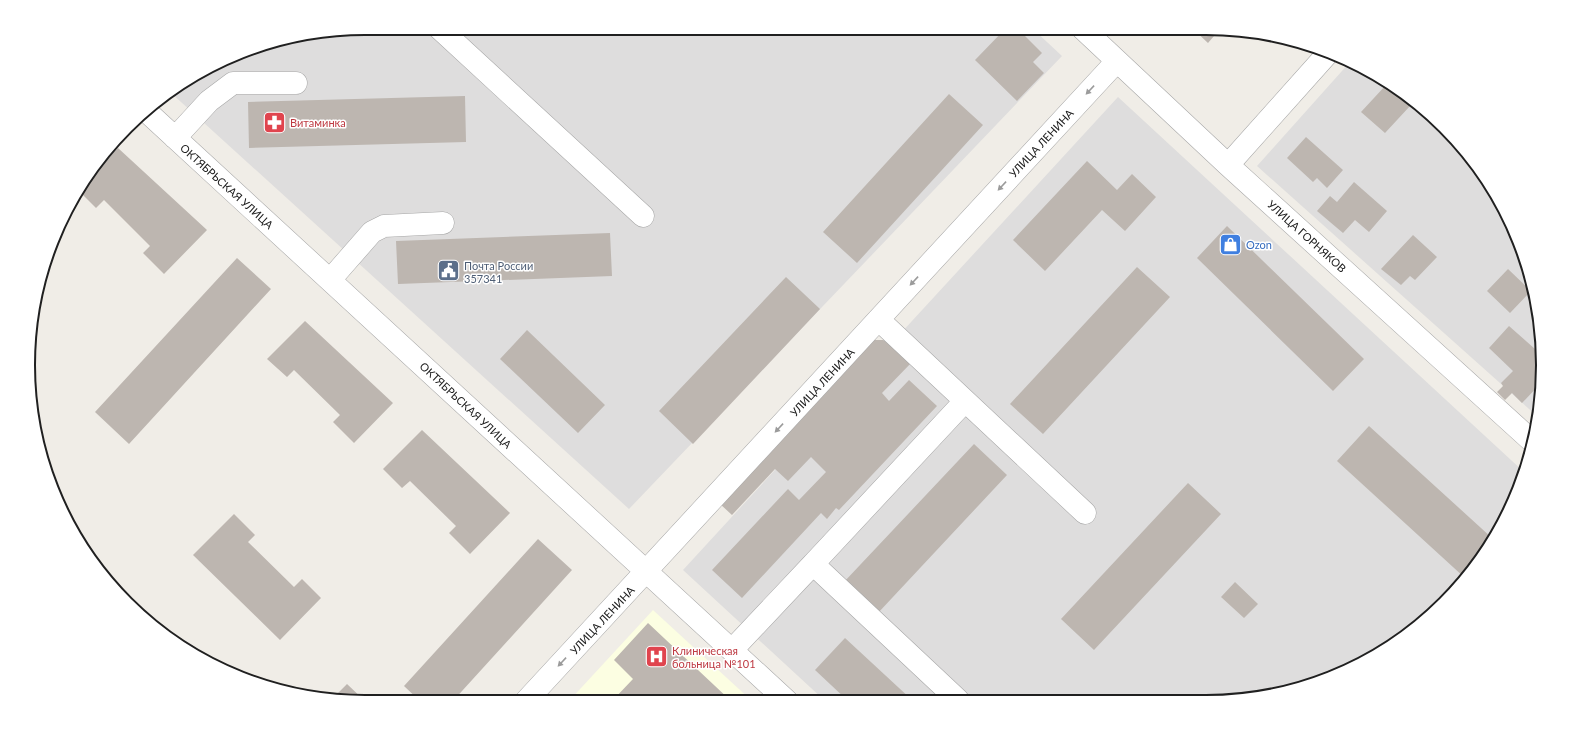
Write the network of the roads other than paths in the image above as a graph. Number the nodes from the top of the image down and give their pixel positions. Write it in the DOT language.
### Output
graph roads {
  1 [pos="447,35"];
  2 [pos="1089,35"];
  3 [pos="1324,57"];
  4 [pos="1116,61"];
  5 [pos="296,82"];
  6 [pos="150,115"];
  7 [pos="175,138"];
  8 [pos="1228,164"];
  9 [pos="643,216"];
  10 [pos="443,223"];
  11 [pos="330,280"];
  12 [pos="879,320"];
  13 [pos="965,401"];
  14 [pos="1528,437"];
  15 [pos="1085,513"];
  16 [pos="813,564"];
  17 [pos="646,572"];
  18 [pos="732,650"];
  19 [pos="532,695"];
  20 [pos="781,695"];
  21 [pos="953,695"];
  1 -- 9 [label="street"];
  2 -- 4 [label="street, УЛИЦА ГОРНЯКОВ"];
  3 -- 8 [label="street"];
  4 -- 8 [label="street, УЛИЦА ГОРНЯКОВ"];
  4 -- 12 [label="street, УЛИЦА ЛЕНИНА, one-way"];
  5 -- 7 [label="street"];
  6 -- 7 [label="street, ОКТЯБРЬСКАЯ УЛИЦА"];
  7 -- 11 [label="street, ОКТЯБРЬСКАЯ УЛИЦА"];
  8 -- 14 [label="street, УЛИЦА ГОРНЯКОВ"];
  10 -- 11 [label="street"];
  11 -- 17 [label="street, ОКТЯБРЬСКАЯ УЛИЦА"];
  12 -- 13 [label="street"];
  12 -- 17 [label="street, УЛИЦА ЛЕНИНА, one-way"];
  13 -- 15 [label="street"];
  13 -- 16 [label="street"];
  16 -- 18 [label="street"];
  16 -- 21 [label="street"];
  17 -- 18 [label="street, ОКТЯБРЬСКАЯ УЛИЦА"];
  17 -- 19 [label="street, УЛИЦА ЛЕНИНА, one-way"];
  18 -- 20 [label="street, ОКТЯБРЬСКАЯ УЛИЦА"];
}
